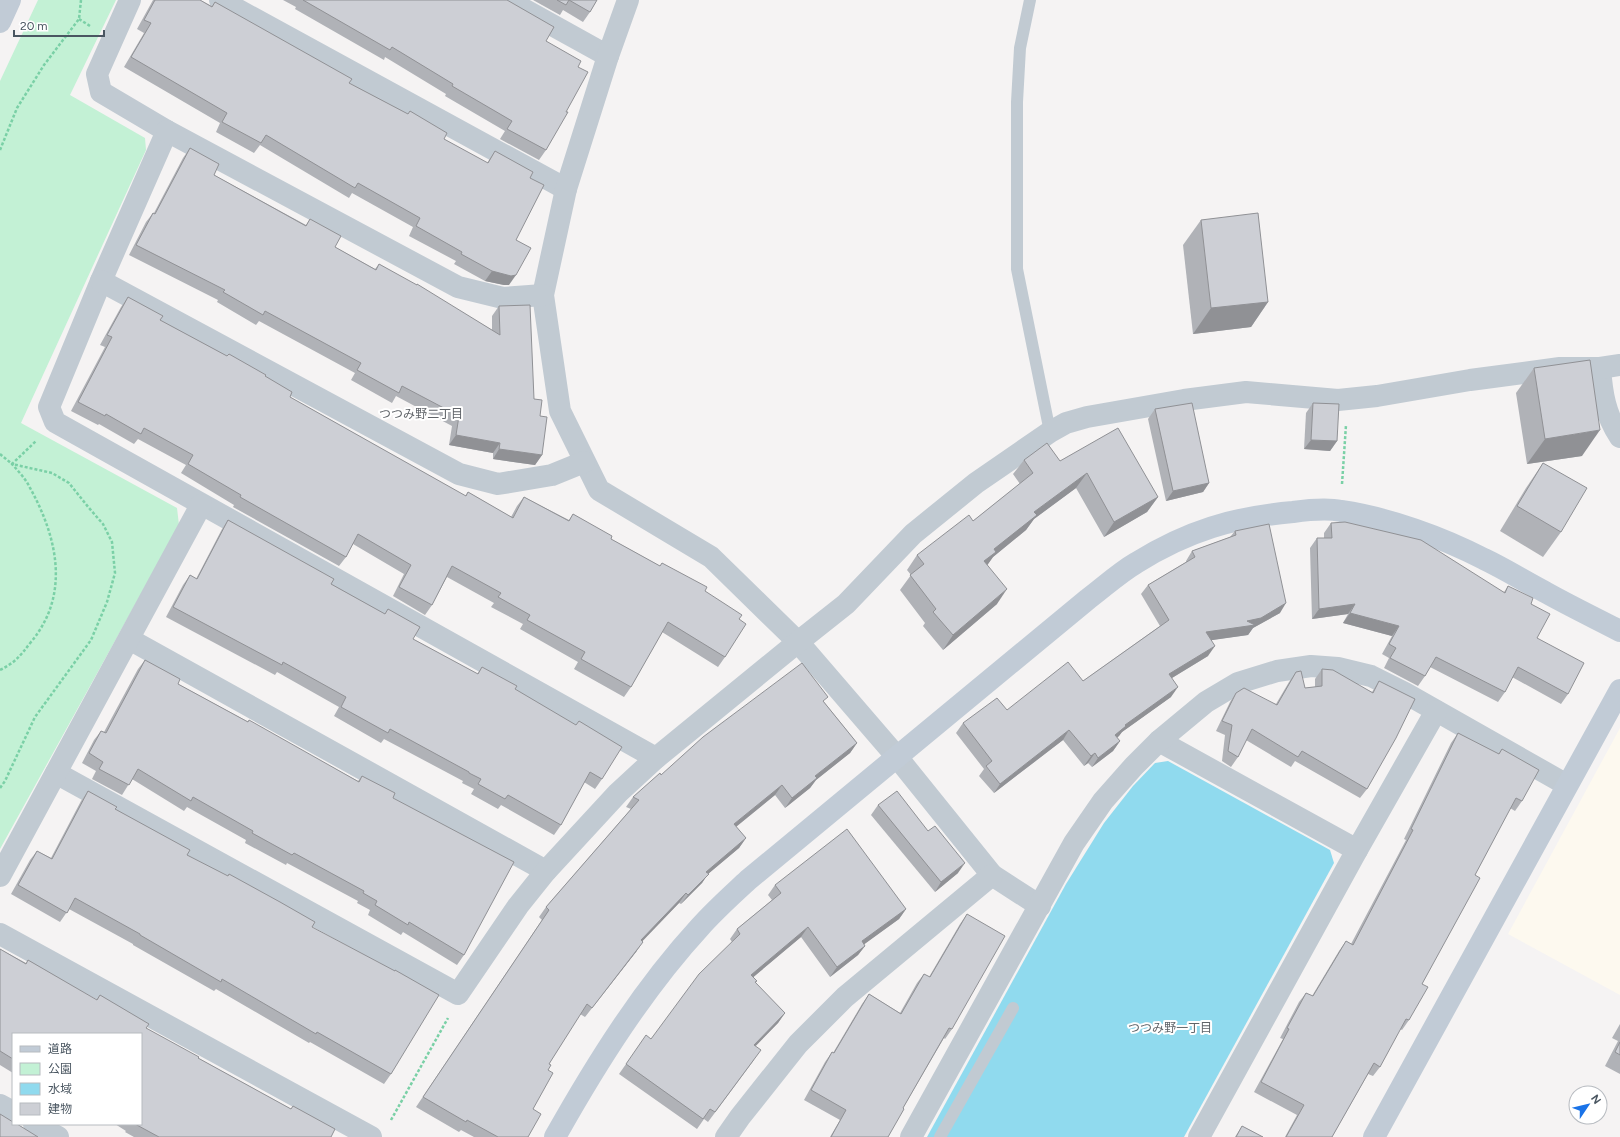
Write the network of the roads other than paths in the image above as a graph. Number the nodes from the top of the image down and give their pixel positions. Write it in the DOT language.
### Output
graph roads {
  1 [pos="10,0"];
  2 [pos="130,0"];
  3 [pos="220,0"];
  4 [pos="507,0"];
  5 [pos="628,0"];
  6 [pos="1030,0"];
  7 [pos="0,22"];
  8 [pos="608,56"];
  9 [pos="167,131"];
  10 [pos="566,189"];
  11 [pos="101,282"];
  12 [pos="543,295"];
  13 [pos="1610,366"];
  14 [pos="1050,432"];
  15 [pos="1620,437"];
  16 [pos="584,462"];
  17 [pos="201,505"];
  18 [pos="1620,631"];
  19 [pos="129,639"];
  20 [pos="798,642"];
  21 [pos="1620,690"];
  22 [pos="1436,711"];
  23 [pos="1159,741"];
  24 [pos="897,757"];
  25 [pos="656,758"];
  26 [pos="56,773"];
  27 [pos="1567,785"];
  28 [pos="1357,850"];
  29 [pos="546,871"];
  30 [pos="992,875"];
  31 [pos="0,876"];
  32 [pos="1040,906"];
  33 [pos="0,934"];
  34 [pos="1013,1008"];
  35 [pos="0,1105"];
  36 [pos="12,1111"];
  37 [pos="36,1125"];
  38 [pos="379,1131"];
  39 [pos="58,1137"];
  40 [pos="555,1137"];
  41 [pos="726,1137"];
  42 [pos="911,1137"];
  43 [pos="940,1137"];
  44 [pos="1199,1137"];
  45 [pos="1374,1137"];
  1 -- 7 [label="street"];
  2 -- 9 [label="street"];
  3 -- 10 [label="street"];
  4 -- 8 [label="street"];
  5 -- 8 [label="street"];
  6 -- 14 [label="lane"];
  8 -- 10 [label="street"];
  9 -- 11 [label="street"];
  9 -- 12 [label="street"];
  10 -- 12 [label="street"];
  11 -- 16 [label="street"];
  11 -- 17 [label="street"];
  12 -- 16 [label="street"];
  13 -- 14 [label="street"];
  13 -- 15 [label="street"];
  14 -- 20 [label="street"];
  16 -- 20 [label="street"];
  17 -- 19 [label="street"];
  17 -- 25 [label="street"];
  18 -- 24 [label="street"];
  19 -- 26 [label="street"];
  19 -- 29 [label="street"];
  20 -- 24 [label="street"];
  20 -- 25 [label="street"];
  21 -- 27 [label="street"];
  22 -- 23 [label="street"];
  22 -- 27 [label="street"];
  22 -- 28 [label="street"];
  23 -- 28 [label="street"];
  23 -- 32 [label="street"];
  24 -- 30 [label="street"];
  24 -- 40 [label="street"];
  25 -- 29 [label="street"];
  26 -- 29 [label="street"];
  26 -- 31 [label="street"];
  27 -- 45 [label="street"];
  28 -- 44 [label="street"];
  30 -- 32 [label="street"];
  30 -- 41 [label="street"];
  32 -- 42 [label="street"];
  33 -- 38 [label="street"];
  34 -- 43 [label="lane"];
  35 -- 36 [label="street"];
  37 -- 39 [label="street"];
}
